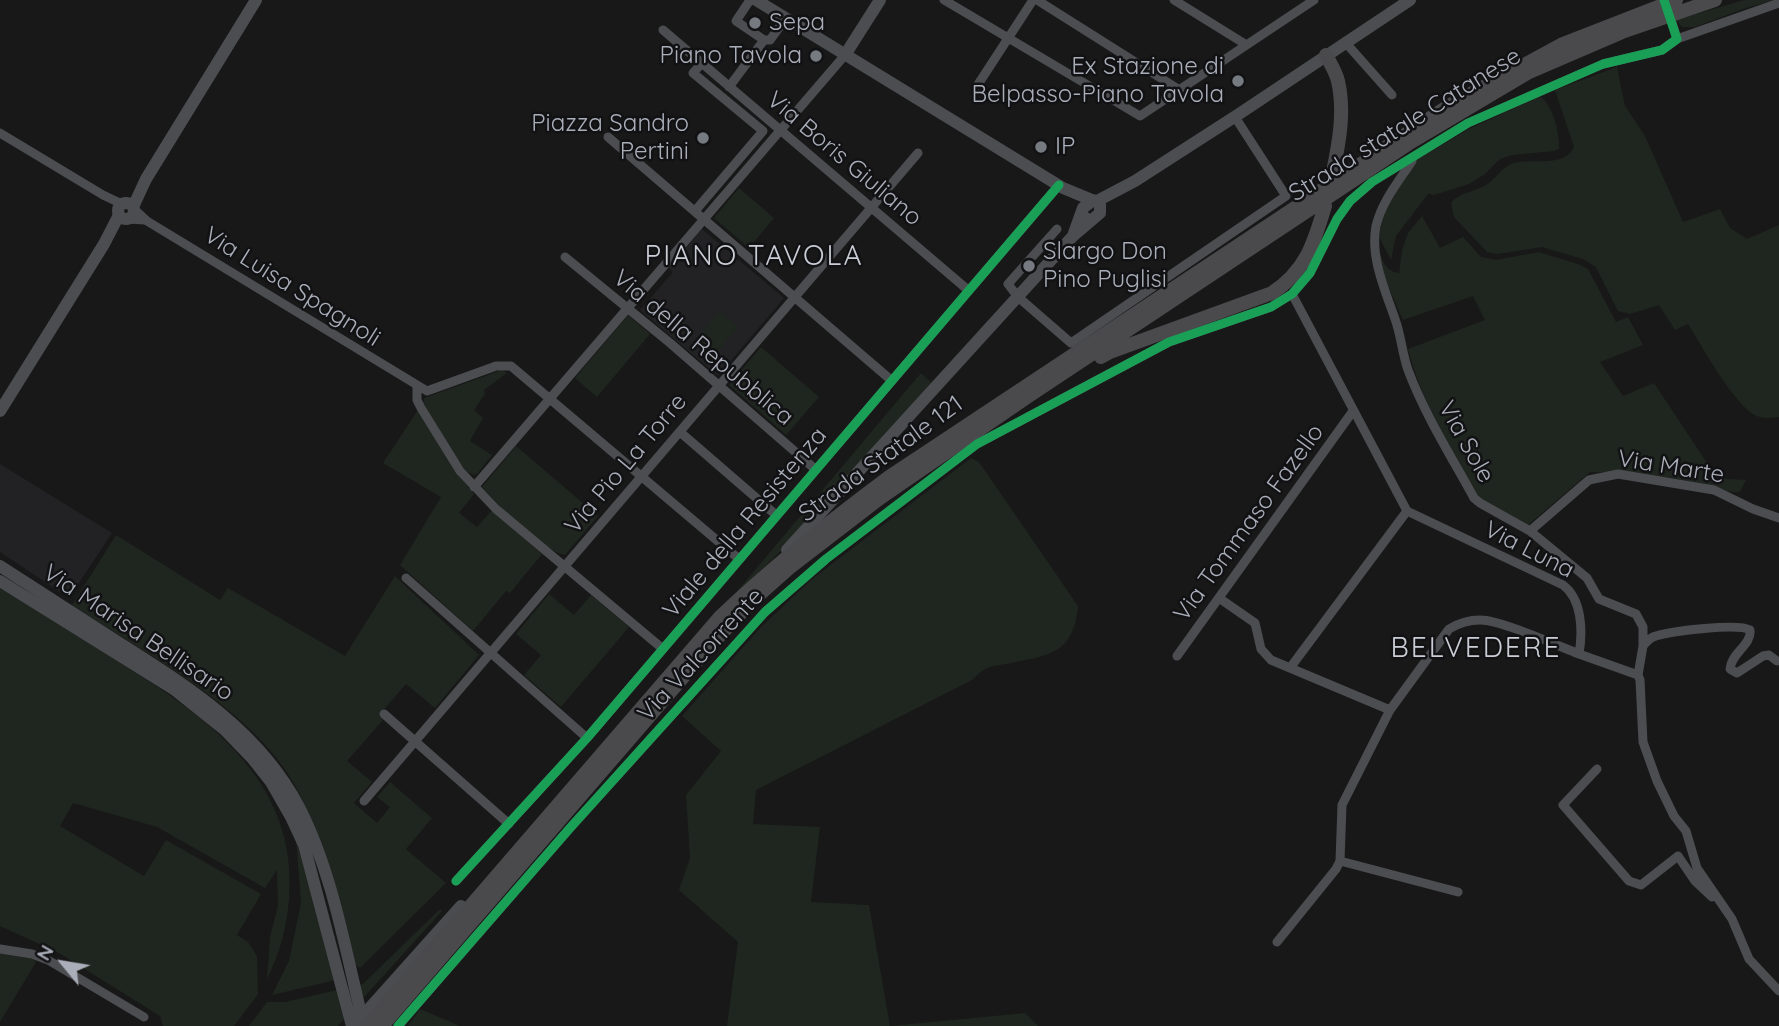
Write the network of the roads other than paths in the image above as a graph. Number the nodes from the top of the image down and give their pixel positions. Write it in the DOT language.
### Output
graph roads {
  1 [pos="256,0"];
  2 [pos="750,0"];
  3 [pos="756,0"];
  4 [pos="880,0"];
  5 [pos="944,0"];
  6 [pos="1035,0"];
  7 [pos="1174,0"];
  8 [pos="1314,0"];
  9 [pos="1410,0"];
  10 [pos="1676,0"];
  11 [pos="1715,0"];
  12 [pos="1779,3"];
  13 [pos="786,18"];
  14 [pos="1671,19"];
  15 [pos="663,30"];
  16 [pos="1677,38"];
  17 [pos="1008,39"];
  18 [pos="764,40"];
  19 [pos="1345,42"];
  20 [pos="1245,44"];
  21 [pos="845,55"];
  22 [pos="1326,55"];
  23 [pos="702,63"];
  24 [pos="977,86"];
  25 [pos="729,87"];
  26 [pos="1178,89"];
  27 [pos="1392,95"];
  28 [pos="1236,117"];
  29 [pos="779,129"];
  30 [pos="0,132"];
  31 [pos="608,136"];
  32 [pos="918,153"];
  33 [pos="1415,157"];
  34 [pos="1333,172"];
  35 [pos="1061,187"];
  36 [pos="1325,206"];
  37 [pos="872,208"];
  38 [pos="1091,210"];
  39 [pos="126,211"];
  40 [pos="695,211"];
  41 [pos="1283,214"];
  42 [pos="704,218"];
  43 [pos="1057,229"];
  44 [pos="1277,231"];
  45 [pos="565,257"];
  46 [pos="968,290"];
  47 [pos="1292,294"];
  48 [pos="795,295"];
  49 [pos="1018,297"];
  50 [pos="627,308"];
  51 [pos="891,380"];
  52 [pos="719,385"];
  53 [pos="417,387"];
  54 [pos="1027,397"];
  55 [pos="551,399"];
  56 [pos="0,411"];
  57 [pos="1353,411"];
  58 [pos="680,432"];
  59 [pos="815,469"];
  60 [pos="642,475"];
  61 [pos="474,487"];
  62 [pos="1407,511"];
  63 [pos="776,515"];
  64 [pos="1779,518"];
  65 [pos="1530,531"];
  66 [pos="739,559"];
  67 [pos="0,566"];
  68 [pos="565,566"];
  69 [pos="767,572"];
  70 [pos="406,578"];
  71 [pos="0,581"];
  72 [pos="1219,598"];
  73 [pos="1643,646"];
  74 [pos="663,649"];
  75 [pos="490,653"];
  76 [pos="1579,654"];
  77 [pos="1177,656"];
  78 [pos="1777,661"];
  79 [pos="1290,668"];
  80 [pos="1638,675"];
  81 [pos="1390,710"];
  82 [pos="384,714"];
  83 [pos="587,738"];
  84 [pos="415,741"];
  85 [pos="1597,769"];
  86 [pos="364,801"];
  87 [pos="509,824"];
  88 [pos="530,836"];
  89 [pos="1340,861"];
  90 [pos="456,881"];
  91 [pos="1458,892"];
  92 [pos="1718,902"];
  93 [pos="1278,942"];
  94 [pos="0,949"];
  95 [pos="343,967"];
  96 [pos="1779,991"];
  97 [pos="144,1017"];
  98 [pos="353,1026"];
  99 [pos="365,1026"];
  100 [pos="382,1026"];
  101 [pos="398,1026"];
  1 -- 39 [label="street"];
  2 -- 18 [label="street"];
  3 -- 13 [label="street"];
  4 -- 21 [label="street"];
  5 -- 17 [label="street"];
  6 -- 17 [label="street"];
  6 -- 26 [label="street"];
  7 -- 20 [label="street"];
  8 -- 20 [label="street"];
  9 -- 19 [label="street"];
  10 -- 41 [label="main road, Strada statale Catanese"];
  11 -- 44 [label="main road, Strada statale Catanese"];
  12 -- 16 [label="street"];
  13 -- 18 [label="street"];
  13 -- 21 [label="street"];
  14 -- 16 [label="street"];
  15 -- 23 [label="street, Via Boris Giuliano"];
  16 -- 33 [label="street"];
  17 -- 24 [label="street"];
  17 -- 26 [label="street"];
  18 -- 25 [label="street"];
  19 -- 22 [label="street"];
  19 -- 27 [label="street"];
  20 -- 26 [label="street"];
  21 -- 29 [label="street"];
  21 -- 35 [label="street"];
  22 -- 28 [label="street"];
  22 -- 34 [label="main road"];
  23 -- 25 [label="street, Via Boris Giuliano"];
  23 -- 40 [label="street"];
  25 -- 29 [label="street, Via Boris Giuliano"];
  28 -- 38 [label="street"];
  28 -- 49 [label="street"];
  29 -- 37 [label="street, Via Boris Giuliano"];
  29 -- 42 [label="street"];
  30 -- 39 [label="street"];
  31 -- 40 [label="street"];
  32 -- 37 [label="street, Via Pio La Torre"];
  33 -- 47 [label="street"];
  33 -- 65 [label="street, Via Sole"];
  35 -- 38 [label="street"];
  35 -- 46 [label="street, Viale della Resistenza"];
  36 -- 54 [label="main road"];
  37 -- 46 [label="street, Via Boris Giuliano"];
  37 -- 48 [label="street, Via Pio La Torre"];
  38 -- 49 [label="street"];
  39 -- 53 [label="street, Via Luisa Spagnoli"];
  39 -- 56 [label="street"];
  40 -- 42 [label="street"];
  41 -- 69 [label="main road, Strada Statale 121"];
  42 -- 48 [label="street"];
  42 -- 50 [label="street"];
  43 -- 49 [label="street"];
  44 -- 54 [label="main road, Strada Statale 121"];
  45 -- 50 [label="street, Via della Repubblica"];
  46 -- 51 [label="street, Viale della Resistenza"];
  47 -- 57 [label="street"];
  47 -- 101 [label="street, Via Valcorrente"];
  48 -- 51 [label="street"];
  48 -- 52 [label="street, Via Pio La Torre"];
  49 -- 69 [label="street"];
  50 -- 52 [label="street, Via della Repubblica"];
  50 -- 55 [label="street"];
  51 -- 59 [label="street, Viale della Resistenza"];
  52 -- 58 [label="street, Via Pio La Torre"];
  52 -- 59 [label="street, Via della Repubblica"];
  53 -- 55 [label="street"];
  53 -- 61 [label="street"];
  54 -- 100 [label="main road, Strada Statale 121"];
  55 -- 60 [label="street"];
  55 -- 61 [label="street"];
  57 -- 62 [label="street"];
  57 -- 72 [label="street, Via Tommaso Fazello"];
  58 -- 60 [label="street, Via Pio La Torre"];
  58 -- 63 [label="street"];
  59 -- 63 [label="street, Viale della Resistenza"];
  60 -- 66 [label="street"];
  60 -- 68 [label="street, Via Pio La Torre"];
  61 -- 68 [label="street"];
  62 -- 76 [label="street, Via Luna"];
  62 -- 79 [label="street"];
  63 -- 66 [label="street, Viale della Resistenza"];
  64 -- 65 [label="street, Via Marte"];
  65 -- 73 [label="street, Via Sole"];
  66 -- 74 [label="street, Viale della Resistenza"];
  67 -- 95 [label="main road, Via Marisa Bellisario"];
  68 -- 74 [label="street"];
  68 -- 75 [label="street, Via Pio La Torre"];
  69 -- 88 [label="main road, Strada Statale 121"];
  70 -- 75 [label="street"];
  71 -- 95 [label="main road, Via Marisa Bellisario"];
  72 -- 77 [label="street, Via Tommaso Fazello"];
  72 -- 79 [label="street"];
  73 -- 78 [label="street"];
  73 -- 80 [label="street, Via Sole"];
  74 -- 83 [label="street, Viale della Resistenza"];
  75 -- 83 [label="street"];
  75 -- 84 [label="street, Via Pio La Torre"];
  76 -- 80 [label="street"];
  76 -- 81 [label="street"];
  79 -- 81 [label="street"];
  80 -- 92 [label="street"];
  81 -- 89 [label="street"];
  82 -- 84 [label="street"];
  83 -- 87 [label="street, Viale della Resistenza"];
  84 -- 86 [label="street, Via Pio La Torre"];
  84 -- 87 [label="street"];
  85 -- 92 [label="street"];
  87 -- 90 [label="street, Viale della Resistenza"];
  88 -- 98 [label="main road"];
  88 -- 99 [label="main road, Strada Statale 121"];
  89 -- 91 [label="street"];
  89 -- 93 [label="street"];
  92 -- 96 [label="street"];
  94 -- 97 [label="street"];
  95 -- 98 [label="main road"];
  95 -- 99 [label="main road"];
}
